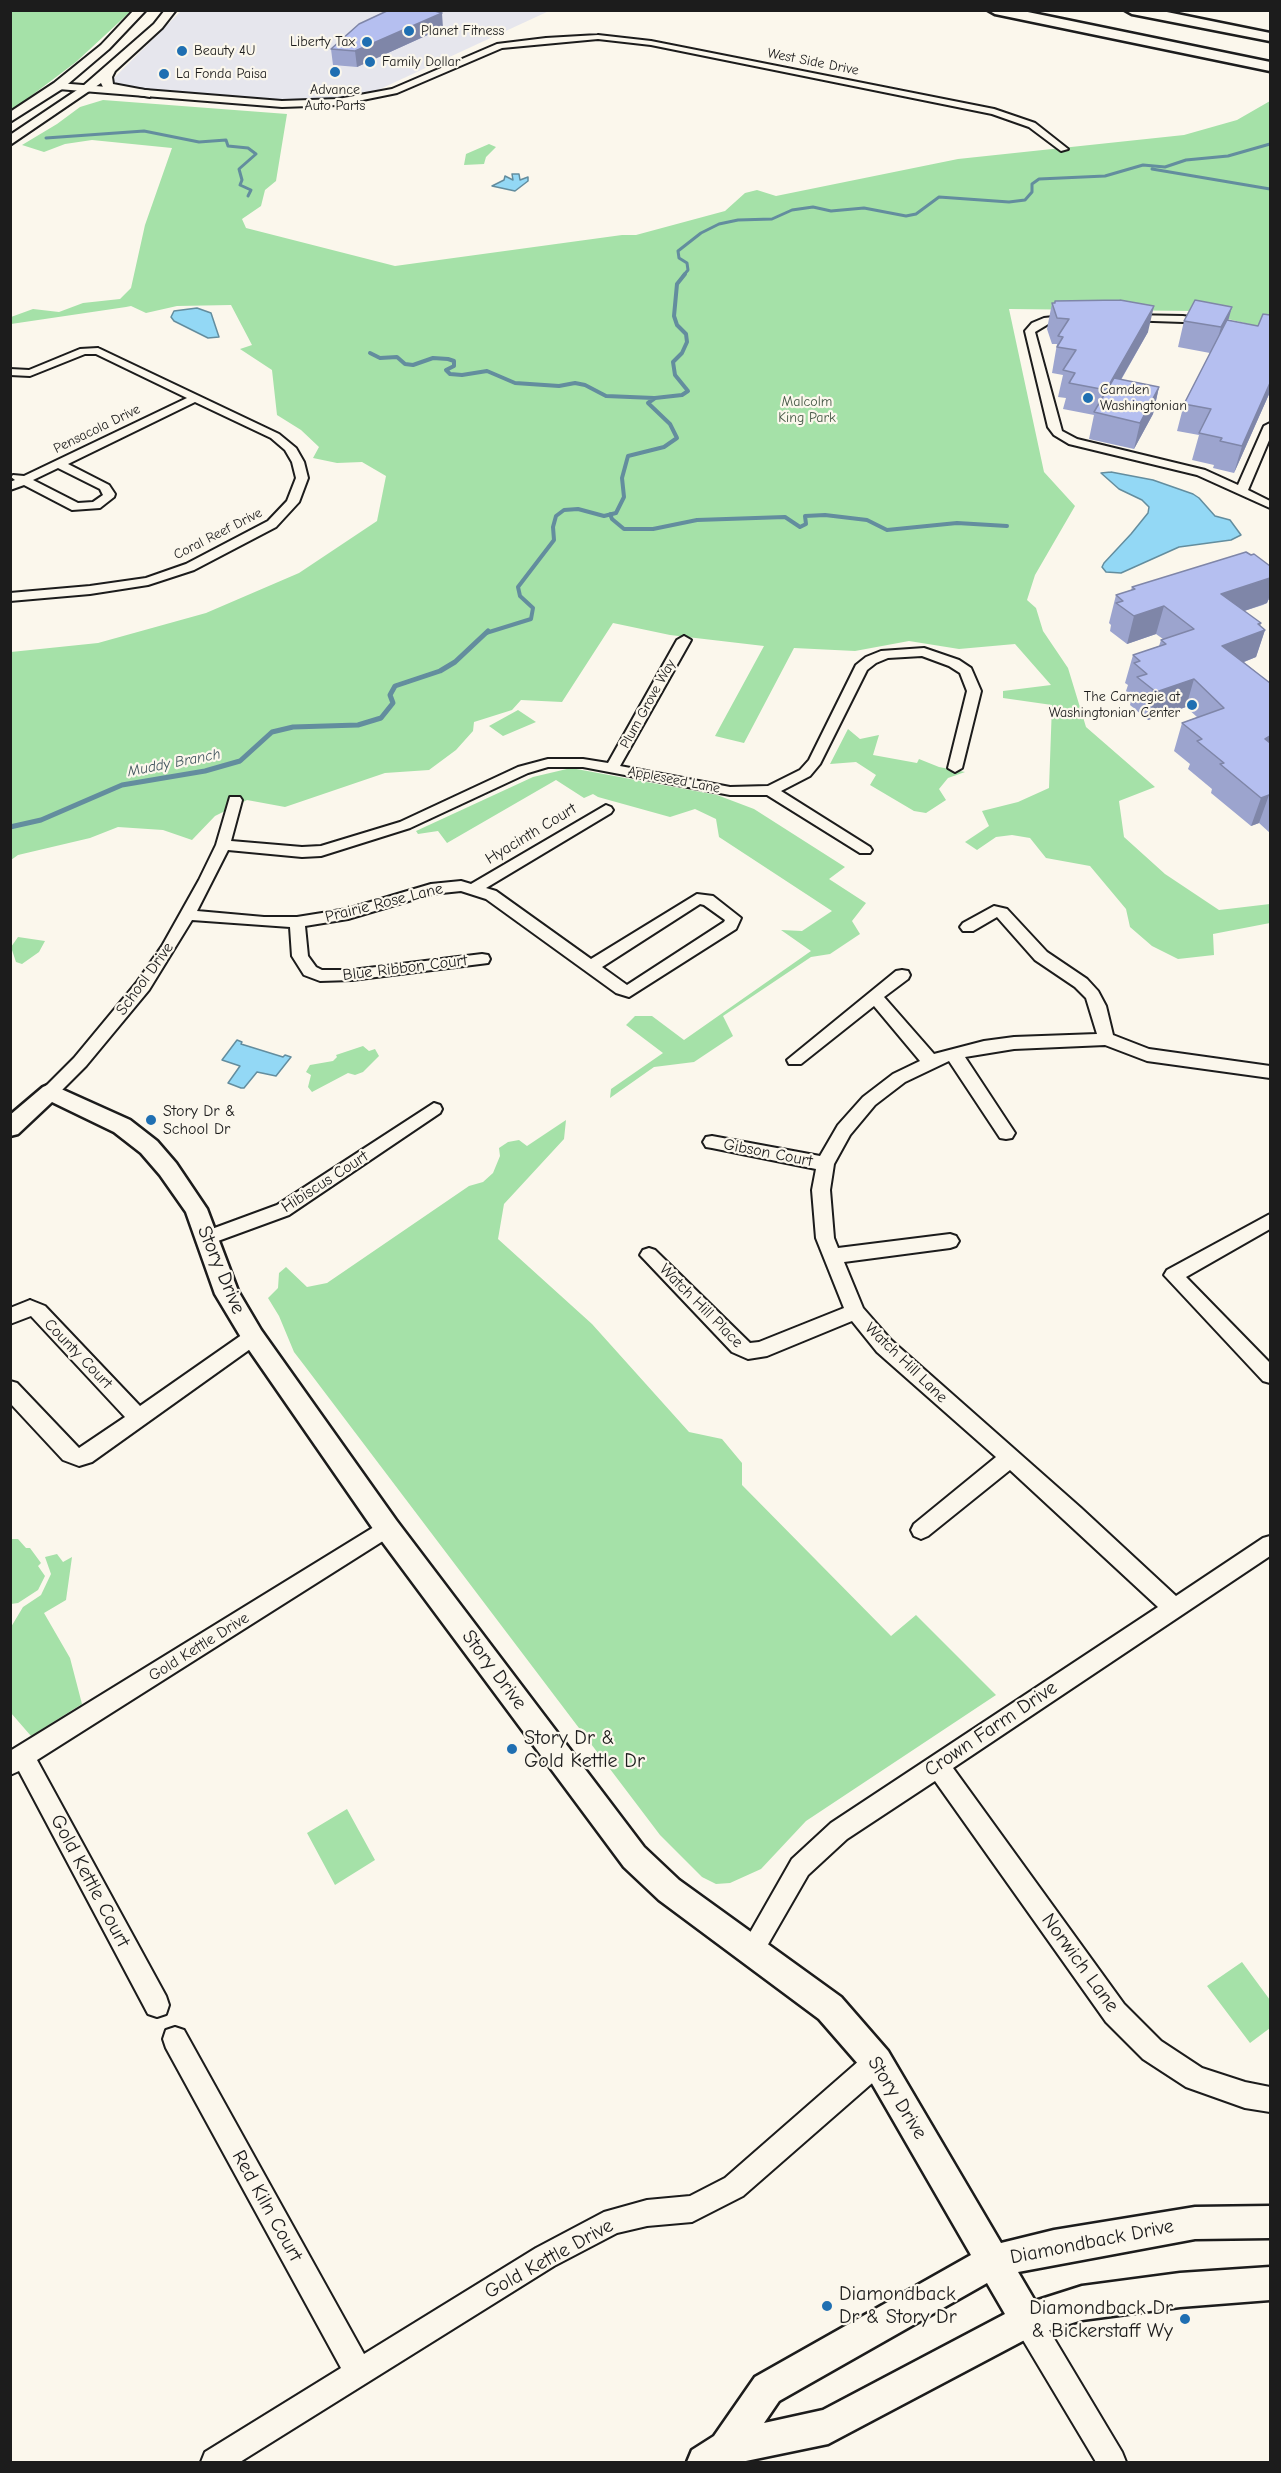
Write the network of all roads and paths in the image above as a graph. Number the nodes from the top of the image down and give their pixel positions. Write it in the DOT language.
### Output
graph roads {
  1 [pos="141,10"];
  2 [pos="171,10"];
  3 [pos="995,10"];
  4 [pos="1027,10"];
  5 [pos="1070,10"];
  6 [pos="1092,15"];
  7 [pos="1129,16"];
  8 [pos="1270,37"];
  9 [pos="546,40"];
  10 [pos="1270,50"];
  11 [pos="1270,59"];
  12 [pos="1270,67"];
  13 [pos="108,70"];
  14 [pos="54,89"];
  15 [pos="84,92"];
  16 [pos="146,94"];
  17 [pos="10,118"];
  18 [pos="10,141"];
  19 [pos="1064,148"];
  20 [pos="1084,318"];
  21 [pos="1113,318"];
  22 [pos="1223,326"];
  23 [pos="10,372"];
  24 [pos="197,397"];
  25 [pos="1270,426"];
  26 [pos="59,464"];
  27 [pos="10,473"];
  28 [pos="24,481"];
  29 [pos="10,487"];
  30 [pos="1242,490"];
  31 [pos="1265,502"];
  32 [pos="1270,512"];
  33 [pos="10,597"];
  34 [pos="684,640"];
  35 [pos="612,768"];
  36 [pos="955,768"];
  37 [pos="770,790"];
  38 [pos="235,800"];
  39 [pos="606,810"];
  40 [pos="223,845"];
  41 [pos="865,850"];
  42 [pos="473,889"];
  43 [pos="189,915"];
  44 [pos="297,922"];
  45 [pos="968,927"];
  46 [pos="482,959"];
  47 [pos="591,966"];
  48 [pos="902,975"];
  49 [pos="875,997"];
  50 [pos="1106,1039"];
  51 [pos="954,1054"];
  52 [pos="795,1060"];
  53 [pos="931,1062"];
  54 [pos="1270,1072"];
  55 [pos="50,1092"];
  56 [pos="434,1109"];
  57 [pos="10,1128"];
  58 [pos="1006,1133"];
  59 [pos="712,1142"];
  60 [pos="825,1164"];
  61 [pos="1270,1221"];
  62 [pos="207,1238"];
  63 [pos="950,1241"];
  64 [pos="649,1255"];
  65 [pos="831,1256"];
  66 [pos="855,1312"];
  67 [pos="10,1317"];
  68 [pos="253,1337"];
  69 [pos="1270,1375"];
  70 [pos="10,1389"];
  71 [pos="139,1418"];
  72 [pos="1010,1458"];
  73 [pos="387,1528"];
  74 [pos="921,1530"];
  75 [pos="1270,1545"];
  76 [pos="1174,1608"];
  77 [pos="17,1760"];
  78 [pos="937,1765"];
  79 [pos="751,1952"];
  80 [pos="157,2005"];
  81 [pos="175,2039"];
  82 [pos="877,2062"];
  83 [pos="1270,2099"];
  84 [pos="1270,2222"];
  85 [pos="993,2261"];
  86 [pos="1270,2284"];
  87 [pos="1027,2320"];
  88 [pos="359,2373"];
  89 [pos="715,2455"];
  90 [pos="215,2463"];
  91 [pos="1112,2463"];
  1 -- 14 [label="main road"];
  2 -- 13 [label="main road"];
  3 -- 12 [label="highway"];
  4 -- 11 [label="highway"];
  5 -- 6 [label="highway"];
  7 -- 8 [label="highway"];
  7 -- 10 [label="highway"];
  9 -- 15 [label="street, West Side Drive"];
  9 -- 16 [label="street, West Side Drive"];
  9 -- 19 [label="street, West Side Drive"];
  13 -- 15 [label="main road"];
  13 -- 16 [label="main road"];
  14 -- 15 [label="street, West Side Drive"];
  14 -- 17 [label="main road"];
  15 -- 16 [label="street, West Side Drive"];
  15 -- 18 [label="main road"];
  20 -- 30 [label="street"];
  21 -- 22 [label="street"];
  23 -- 24 [label="street, Coral Reef Drive"];
  24 -- 26 [label="street, Pensacola Drive"];
  24 -- 33 [label="street, Coral Reef Drive"];
  25 -- 30 [label="street"];
  26 -- 28 [label="street, Pensacola Drive"];
  26 -- 28 [label="street"];
  27 -- 28 [label="street"];
  28 -- 29 [label="street, Pensacola Drive"];
  30 -- 31 [label="street"];
  31 -- 32 [label="street"];
  34 -- 35 [label="street, Plum Grove Way"];
  35 -- 37 [label="street, Appleseed Lane"];
  35 -- 40 [label="street, Appleseed Lane"];
  36 -- 37 [label="street, Appleseed Lane"];
  37 -- 41 [label="street"];
  38 -- 40 [label="street, School Drive"];
  39 -- 42 [label="street, Hyacinth Court"];
  40 -- 43 [label="street, School Drive"];
  42 -- 44 [label="street, Prairie Rose Lane"];
  42 -- 47 [label="street, Prairie Rose Lane"];
  43 -- 44 [label="street, Prairie Rose Lane"];
  43 -- 55 [label="street, School Drive"];
  44 -- 46 [label="street, Blue Ribbon Court"];
  45 -- 50 [label="street"];
  47 -- 47 [label="street, Prairie Rose Lane"];
  48 -- 49 [label="street"];
  49 -- 52 [label="street"];
  49 -- 53 [label="street"];
  50 -- 51 [label="street, Watch Hill Lane"];
  50 -- 54 [label="street, Watch Hill Lane"];
  51 -- 53 [label="street, Watch Hill Lane"];
  51 -- 58 [label="street"];
  53 -- 60 [label="street, Watch Hill Lane"];
  55 -- 57 [label="street, School Drive"];
  55 -- 62 [label="street, Story Drive"];
  56 -- 62 [label="street, Hibiscus Court"];
  59 -- 60 [label="street, Gibson Court"];
  60 -- 65 [label="street, Watch Hill Lane"];
  61 -- 69 [label="street"];
  62 -- 68 [label="street, Story Drive"];
  63 -- 65 [label="street"];
  64 -- 66 [label="street, Watch Hill Place"];
  65 -- 66 [label="street, Watch Hill Lane"];
  66 -- 72 [label="street, Watch Hill Lane"];
  67 -- 71 [label="street, County Court"];
  68 -- 71 [label="street"];
  68 -- 73 [label="street, Story Drive"];
  70 -- 71 [label="street"];
  72 -- 74 [label="street"];
  72 -- 76 [label="street, Watch Hill Lane"];
  73 -- 77 [label="street, Gold Kettle Drive"];
  73 -- 79 [label="street, Story Drive"];
  75 -- 76 [label="street, Crown Farm Drive"];
  76 -- 78 [label="street, Crown Farm Drive"];
  77 -- 80 [label="street, Gold Kettle Court"];
  78 -- 79 [label="street, Crown Farm Drive"];
  78 -- 83 [label="street, Norwich Lane"];
  79 -- 82 [label="street, Story Drive"];
  81 -- 88 [label="street, Red Kiln Court"];
  82 -- 85 [label="street, Story Drive"];
  82 -- 88 [label="street, Gold Kettle Drive"];
  84 -- 85 [label="street, Diamondback Drive"];
  85 -- 87 [label="street, Story Drive"];
  85 -- 89 [label="street, Diamondback Drive"];
  86 -- 87 [label="street, Diamondback Drive"];
  87 -- 89 [label="street, Diamondback Drive"];
  87 -- 91 [label="street"];
  88 -- 90 [label="street, Gold Kettle Drive"];
}
